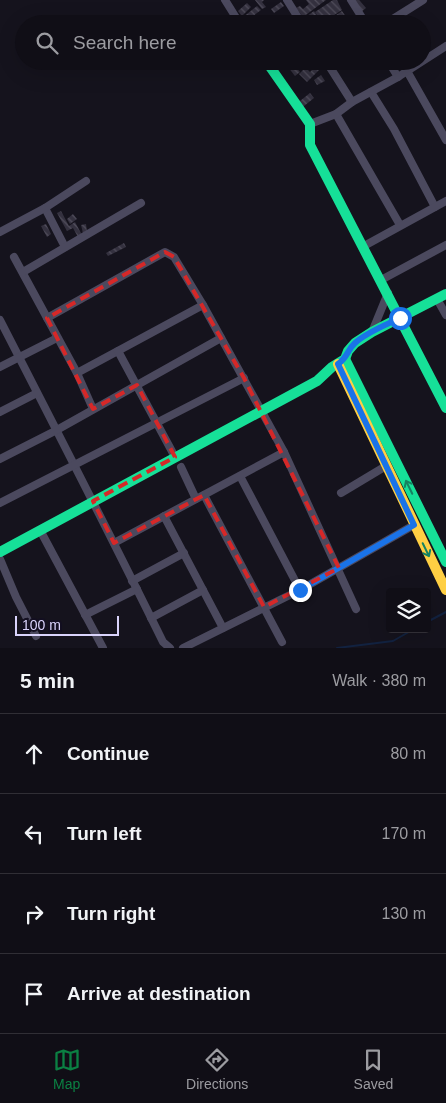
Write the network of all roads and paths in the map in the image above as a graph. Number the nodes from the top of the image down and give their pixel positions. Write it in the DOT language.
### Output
graph roads {
  1 [pos="225,0"];
  2 [pos="287,0"];
  3 [pos="352,0"];
  4 [pos="423,0"];
  5 [pos="234,15"];
  6 [pos="296,15"];
  7 [pos="361,15"];
  8 [pos="399,15"];
  9 [pos="445,49"];
  10 [pos="431,57"];
  11 [pos="272,70"];
  12 [pos="332,70"];
  13 [pos="394,70"];
  14 [pos="407,71"];
  15 [pos="398,77"];
  16 [pos="371,92"];
  17 [pos="352,102"];
  18 [pos="336,114"];
  19 [pos="310,124"];
  20 [pos="446,140"];
  21 [pos="86,182"];
  22 [pos="446,201"];
  23 [pos="141,204"];
  24 [pos="435,207"];
  25 [pos="45,208"];
  26 [pos="400,225"];
  27 [pos="0,232"];
  28 [pos="446,245"];
  29 [pos="364,246"];
  30 [pos="65,247"];
  31 [pos="14,257"];
  32 [pos="23,272"];
  33 [pos="381,280"];
  34 [pos="388,293"];
  35 [pos="442,296"];
  36 [pos="203,305"];
  37 [pos="446,315"];
  38 [pos="47,318"];
  39 [pos="400,318"];
  40 [pos="0,320"];
  41 [pos="372,332"];
  42 [pos="57,338"];
  43 [pos="222,338"];
  44 [pos="118,350"];
  45 [pos="19,358"];
  46 [pos="342,361"];
  47 [pos="0,367"];
  48 [pos="77,373"];
  49 [pos="244,378"];
  50 [pos="137,385"];
  51 [pos="37,393"];
  52 [pos="93,408"];
  53 [pos="446,408"];
  54 [pos="262,410"];
  55 [pos="0,412"];
  56 [pos="157,424"];
  57 [pos="56,430"];
  58 [pos="284,452"];
  59 [pos="175,457"];
  60 [pos="0,459"];
  61 [pos="76,466"];
  62 [pos="386,466"];
  63 [pos="180,467"];
  64 [pos="240,476"];
  65 [pos="341,493"];
  66 [pos="204,495"];
  67 [pos="196,499"];
  68 [pos="93,501"];
  69 [pos="0,504"];
  70 [pos="164,516"];
  71 [pos="414,525"];
  72 [pos="40,530"];
  73 [pos="114,543"];
  74 [pos="0,552"];
  75 [pos="184,554"];
  76 [pos="0,559"];
  77 [pos="446,562"];
  78 [pos="339,568"];
  79 [pos="132,581"];
  80 [pos="136,589"];
  81 [pos="204,590"];
  82 [pos="300,590"];
  83 [pos="446,590"];
  84 [pos="264,608"];
  85 [pos="356,609"];
  86 [pos="85,615"];
  87 [pos="151,618"];
  88 [pos="223,628"];
  89 [pos="36,636"];
  90 [pos="282,642"];
  91 [pos="103,648"];
  92 [pos="170,648"];
  93 [pos="183,648"];
  1 -- 5 [label="street"];
  2 -- 6 [label="street"];
  3 -- 7 [label="street"];
  4 -- 8 [label="street"];
  9 -- 10 [label="street"];
  11 -- 19 [label="street"];
  12 -- 17 [label="street"];
  13 -- 15 [label="street"];
  14 -- 15 [label="street"];
  14 -- 20 [label="street"];
  15 -- 16 [label="street"];
  16 -- 17 [label="street"];
  16 -- 24 [label="street"];
  17 -- 18 [label="street"];
  18 -- 19 [label="street"];
  18 -- 26 [label="street"];
  19 -- 29 [label="street"];
  21 -- 25 [label="street"];
  22 -- 24 [label="street"];
  23 -- 30 [label="street"];
  24 -- 26 [label="street"];
  25 -- 27 [label="street"];
  25 -- 30 [label="street"];
  26 -- 29 [label="street"];
  28 -- 33 [label="street"];
  29 -- 33 [label="street"];
  30 -- 32 [label="street"];
  31 -- 32 [label="street"];
  32 -- 38 [label="street"];
  33 -- 34 [label="street"];
  34 -- 39 [label="street"];
  34 -- 41 [label="street"];
  35 -- 37 [label="street"];
  35 -- 39 [label="street"];
  36 -- 38 [label="street"];
  36 -- 43 [label="street"];
  36 -- 44 [label="street"];
  38 -- 42 [label="street"];
  39 -- 41 [label="street"];
  39 -- 53 [label="street"];
  40 -- 45 [label="street"];
  41 -- 46 [label="street"];
  42 -- 45 [label="street"];
  42 -- 48 [label="street"];
  43 -- 49 [label="street"];
  43 -- 50 [label="street"];
  44 -- 48 [label="street"];
  44 -- 50 [label="street"];
  45 -- 47 [label="street"];
  45 -- 51 [label="street"];
  46 -- 54 [label="street"];
  46 -- 62 [label="street"];
  77 -- 46 [label="street, one-way"];
  48 -- 52 [label="street"];
  49 -- 54 [label="street"];
  49 -- 56 [label="street"];
  50 -- 52 [label="street"];
  50 -- 56 [label="street"];
  51 -- 55 [label="street"];
  51 -- 57 [label="street"];
  52 -- 57 [label="street"];
  54 -- 58 [label="street"];
  54 -- 59 [label="street"];
  56 -- 59 [label="street"];
  56 -- 61 [label="street"];
  57 -- 60 [label="street"];
  57 -- 61 [label="street"];
  58 -- 64 [label="street"];
  58 -- 78 [label="street"];
  59 -- 68 [label="street"];
  61 -- 68 [label="street"];
  61 -- 69 [label="street"];
  62 -- 65 [label="street"];
  62 -- 71 [label="street"];
  63 -- 67 [label="street"];
  64 -- 66 [label="street"];
  64 -- 82 [label="street"];
  66 -- 67 [label="street"];
  66 -- 84 [label="street"];
  67 -- 70 [label="street"];
  68 -- 72 [label="street"];
  68 -- 73 [label="street"];
  70 -- 73 [label="street"];
  70 -- 75 [label="street"];
  71 -- 78 [label="street"];
  71 -- 83 [label="street, one-way"];
  72 -- 74 [label="street"];
  72 -- 86 [label="street"];
  73 -- 79 [label="street"];
  75 -- 79 [label="street"];
  75 -- 81 [label="street"];
  76 -- 89 [label="street"];
  78 -- 82 [label="street"];
  78 -- 85 [label="street"];
  79 -- 80 [label="street"];
  80 -- 86 [label="street"];
  80 -- 87 [label="street"];
  81 -- 87 [label="street"];
  81 -- 88 [label="street"];
  82 -- 84 [label="street"];
  84 -- 88 [label="street"];
  84 -- 90 [label="street"];
  86 -- 91 [label="street"];
  87 -- 92 [label="street"];
  88 -- 93 [label="street"];
}
